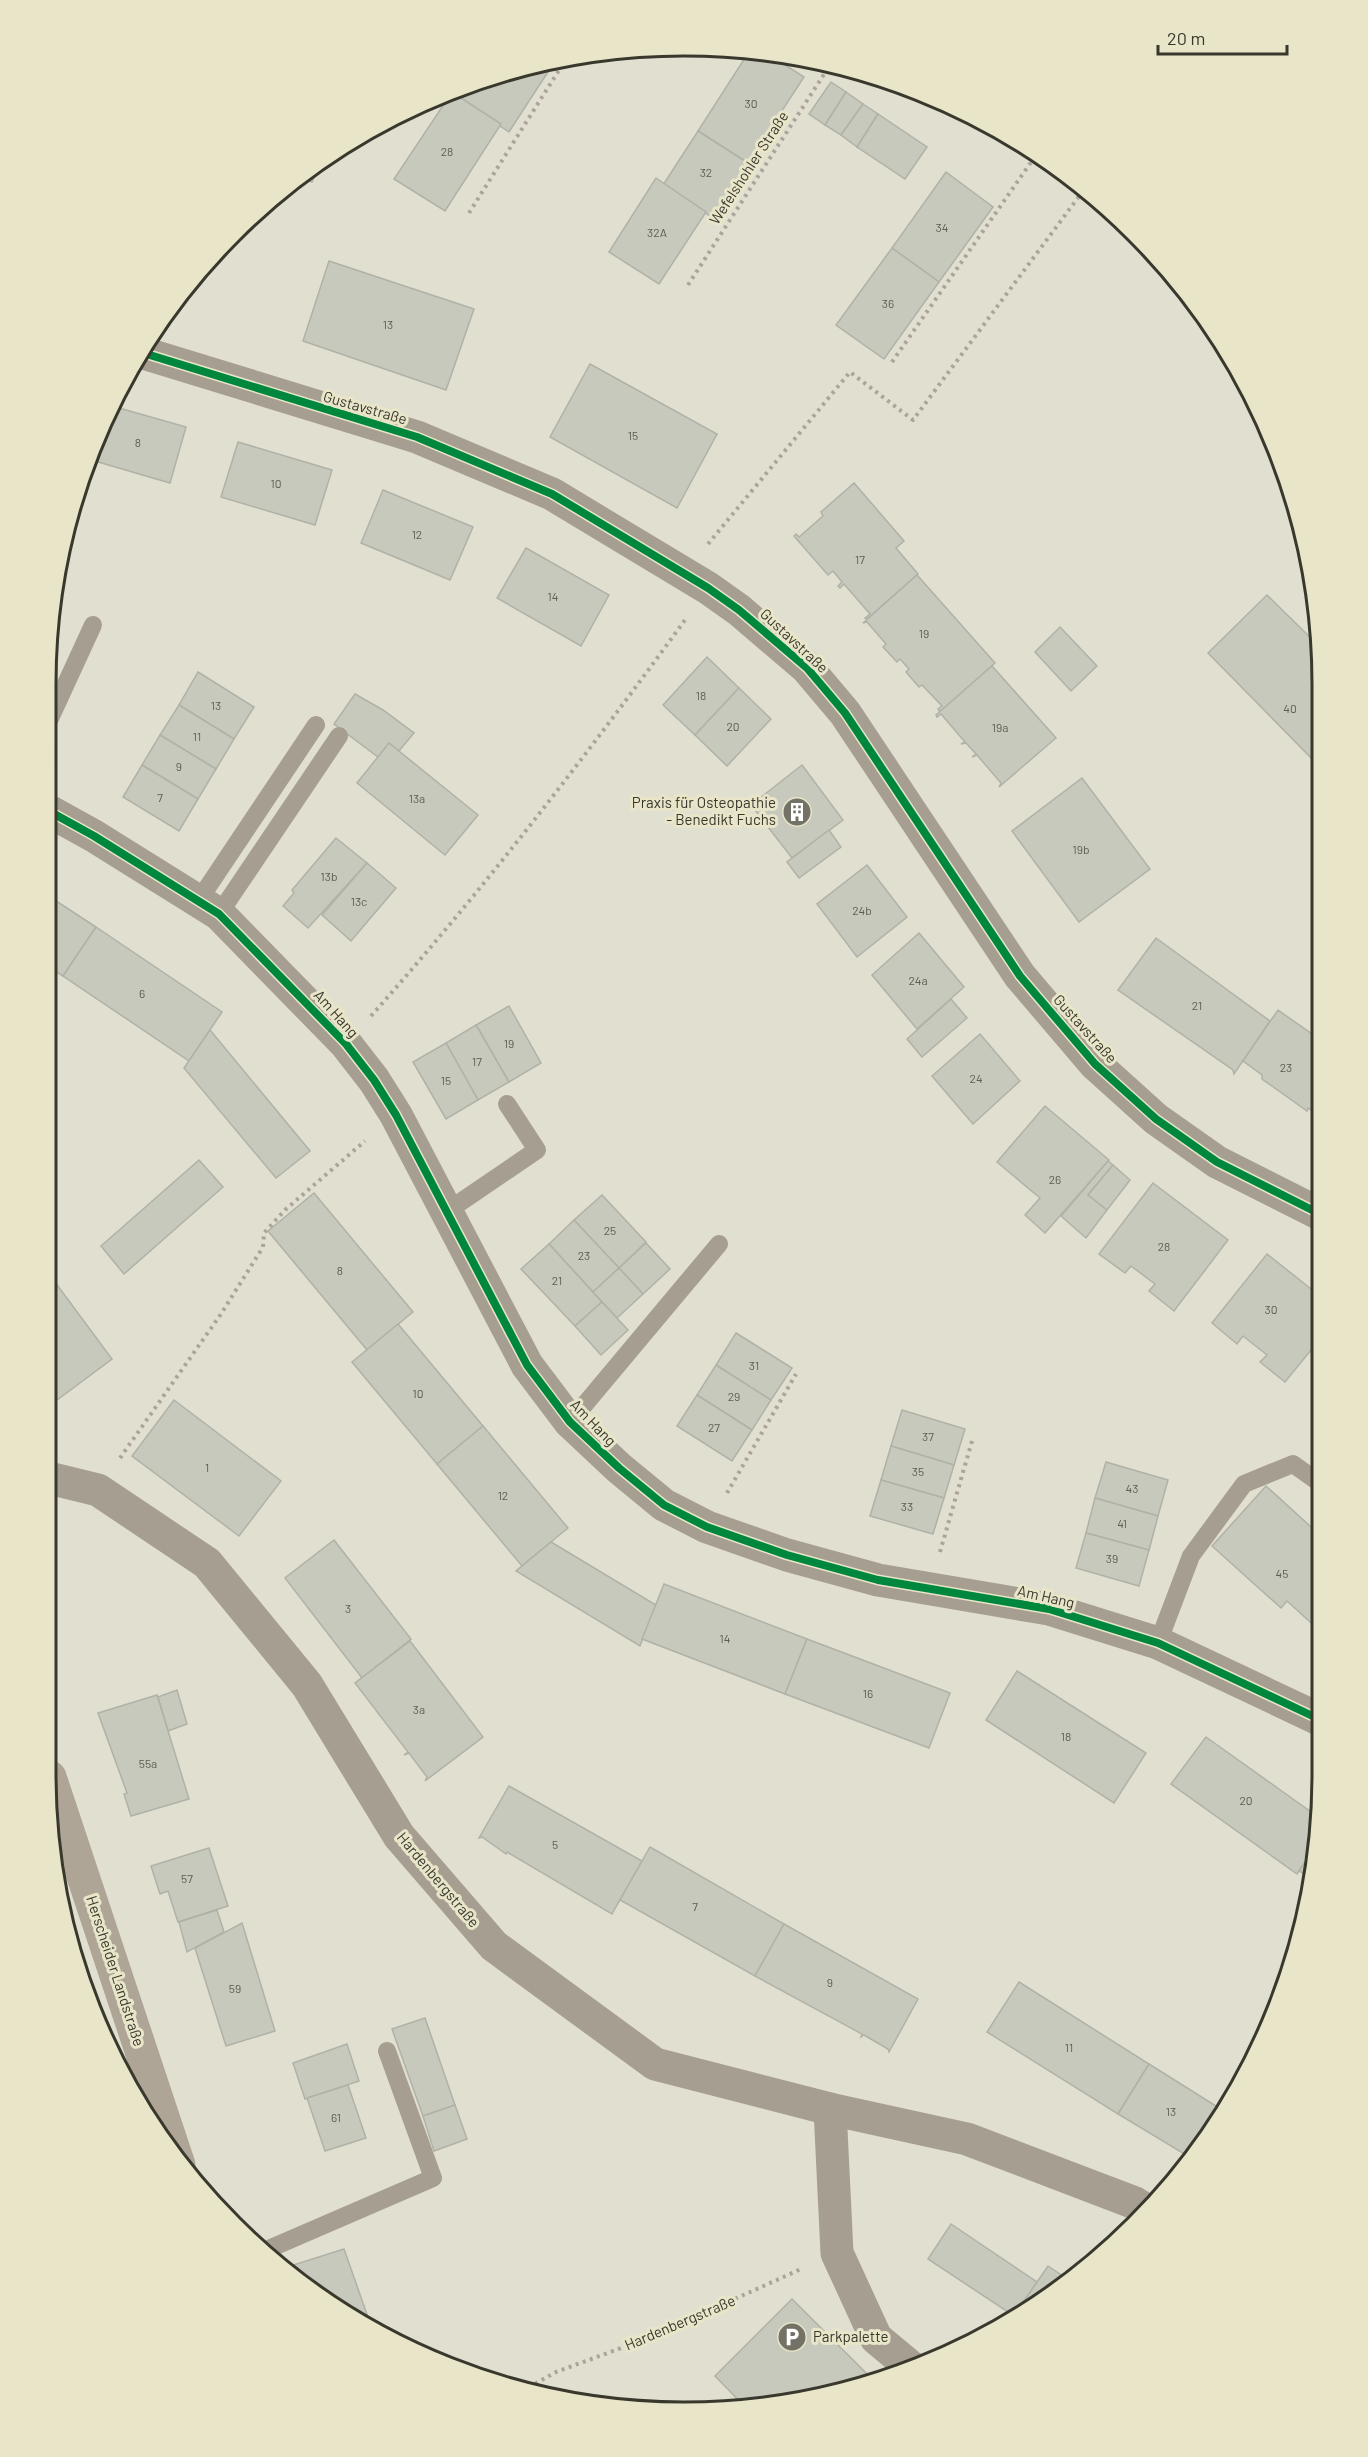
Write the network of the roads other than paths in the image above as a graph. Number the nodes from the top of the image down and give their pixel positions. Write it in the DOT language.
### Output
graph roads {
  1 [pos="149,355"];
  2 [pos="93,625"];
  3 [pos="56,705"];
  4 [pos="316,725"];
  5 [pos="339,736"];
  6 [pos="56,815"];
  7 [pos="209,907"];
  8 [pos="507,1104"];
  9 [pos="1312,1210"];
  10 [pos="446,1212"];
  11 [pos="719,1244"];
  12 [pos="570,1422"];
  13 [pos="1312,1478"];
  14 [pos="56,1480"];
  15 [pos="1158,1642"];
  16 [pos="1312,1716"];
  17 [pos="57,1797"];
  18 [pos="387,2051"];
  19 [pos="830,2109"];
  20 [pos="169,2133"];
  21 [pos="1139,2206"];
  22 [pos="272,2248"];
  23 [pos="904,2361"];
  1 -- 9 [label="street, Gustavstraße"];
  2 -- 3 [label="lane"];
  4 -- 7 [label="lane"];
  5 -- 7 [label="lane"];
  6 -- 7 [label="street, Am Hang"];
  7 -- 10 [label="street, Am Hang"];
  8 -- 10 [label="lane"];
  10 -- 12 [label="street, Am Hang"];
  11 -- 12 [label="lane, Am Hang"];
  12 -- 15 [label="street, Am Hang"];
  13 -- 15 [label="lane"];
  14 -- 19 [label="street, Hardenbergstraße"];
  15 -- 16 [label="street, Am Hang"];
  17 -- 20 [label="main road, Herscheider Landstraße"];
  18 -- 22 [label="lane"];
  19 -- 21 [label="street, Hardenbergstraße"];
  19 -- 23 [label="street"];
}
